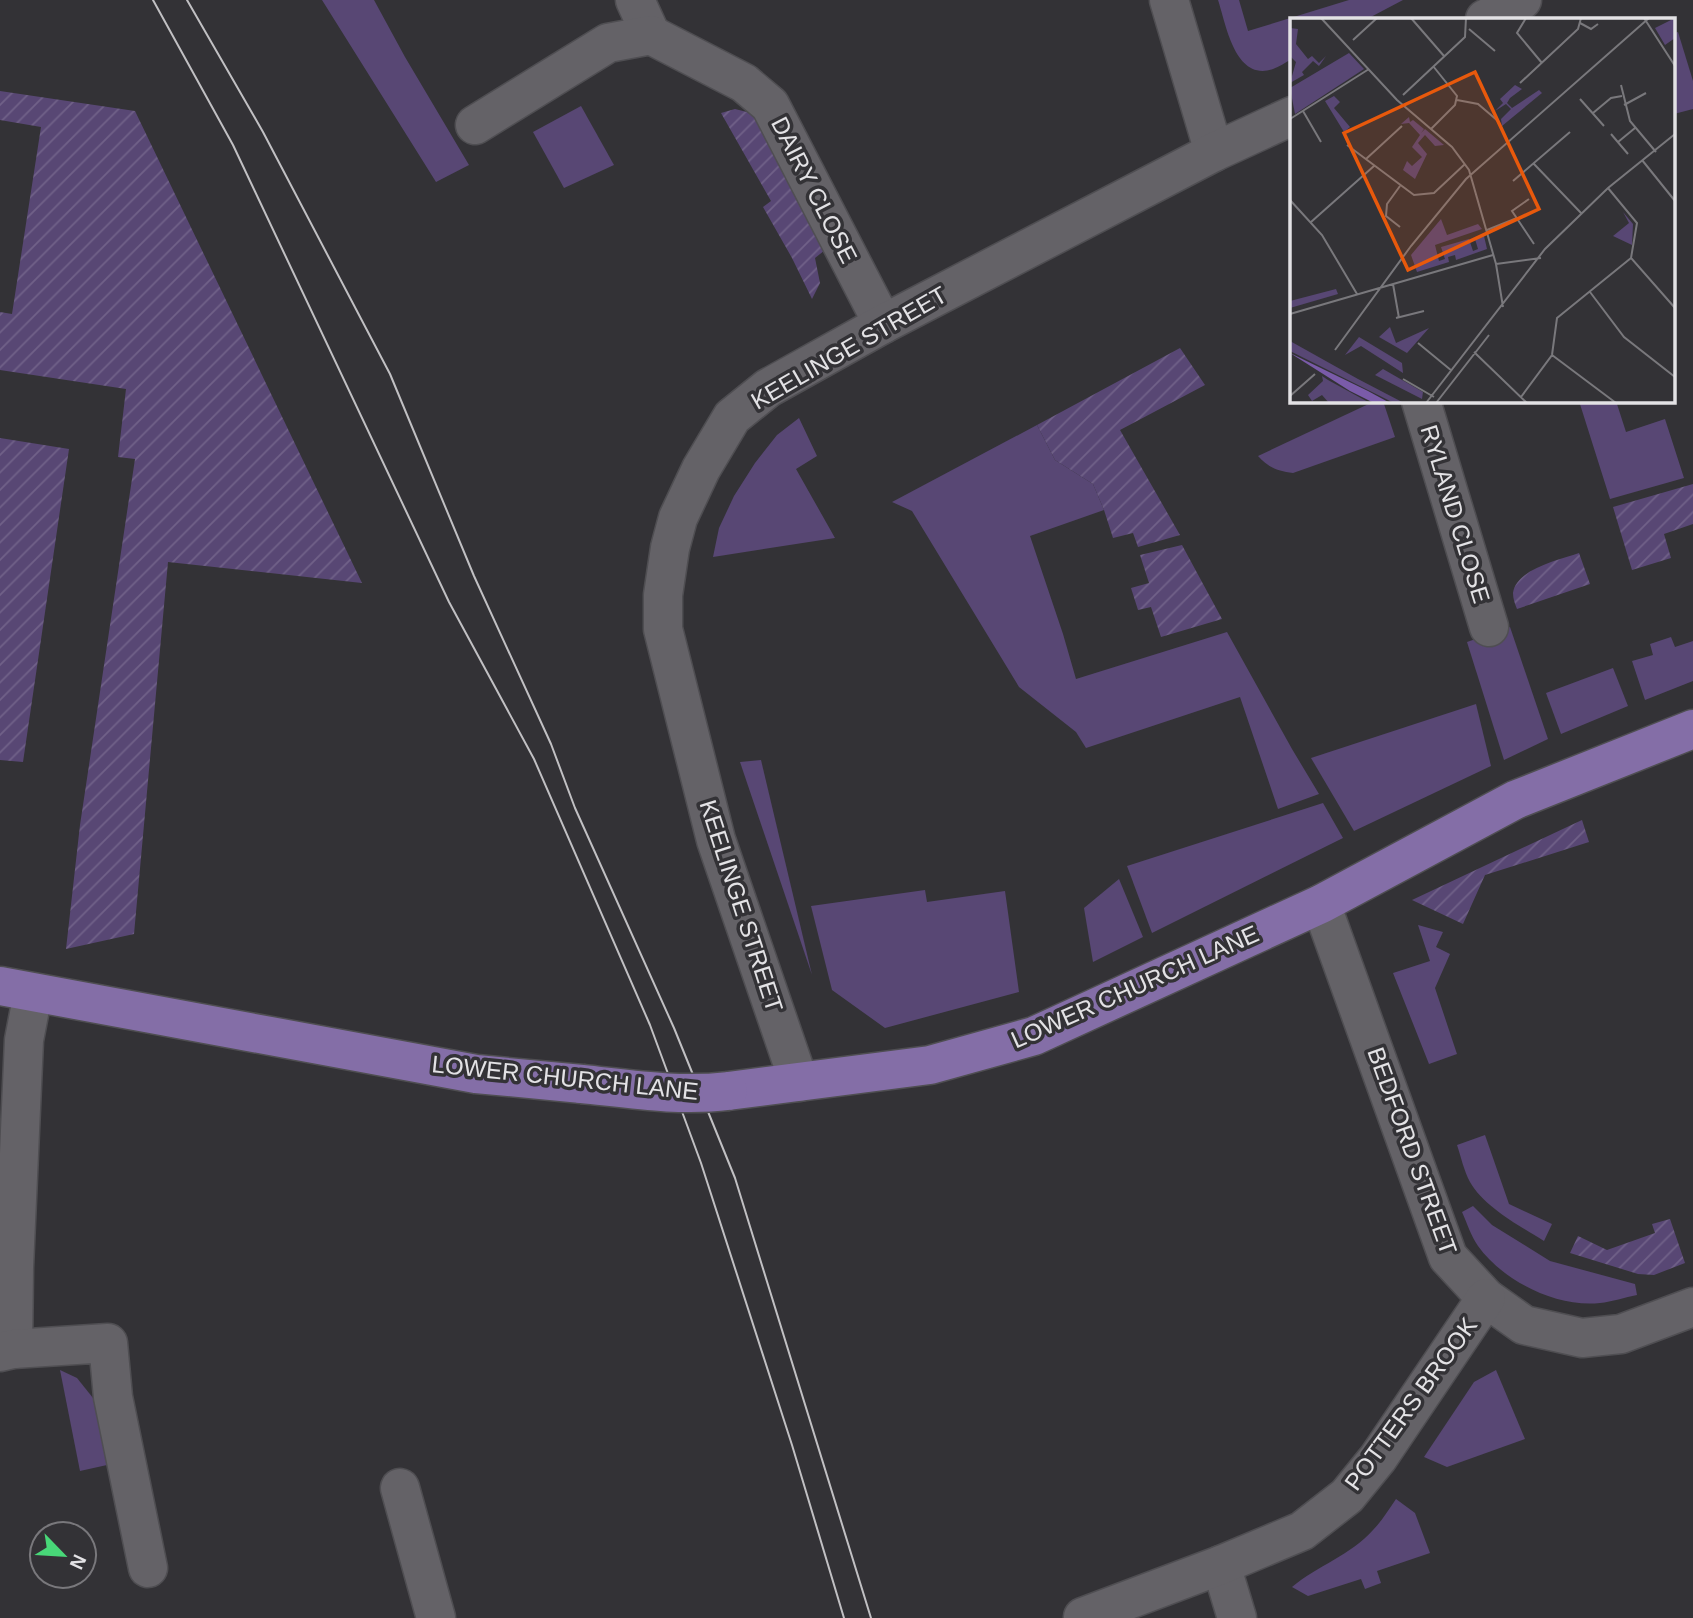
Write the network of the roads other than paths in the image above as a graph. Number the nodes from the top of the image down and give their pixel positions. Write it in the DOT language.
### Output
graph roads {
  1 [pos="635,0"];
  2 [pos="1169,0"];
  3 [pos="1522,0"];
  4 [pos="1487,18"];
  5 [pos="651,35"];
  6 [pos="1290,117"];
  7 [pos="475,125"];
  8 [pos="1214,152"];
  9 [pos="883,324"];
  10 [pos="1421,402"];
  11 [pos="1489,627"];
  12 [pos="1693,729"];
  13 [pos="1321,904"];
  14 [pos="16,989"];
  15 [pos="799,1082"];
  16 [pos="1486,1298"];
  17 [pos="1693,1307"];
  18 [pos="6,1351"];
  19 [pos="400,1488"];
  20 [pos="1221,1565"];
  21 [pos="148,1568"];
  22 [pos="1083,1617"];
  23 [pos="436,1618"];
  24 [pos="1237,1618"];
  1 -- 5 [label="street"];
  2 -- 8 [label="street"];
  3 -- 4 [label="street"];
  5 -- 7 [label="street"];
  5 -- 9 [label="street, DAIRY CLOSE"];
  6 -- 8 [label="street, KEELINGE STREET"];
  8 -- 9 [label="street, KEELINGE STREET"];
  9 -- 15 [label="street, KEELINGE STREET"];
  10 -- 11 [label="street, RYLAND CLOSE"];
  12 -- 13 [label="main road, LOWER CHURCH LANE"];
  13 -- 15 [label="main road, LOWER CHURCH LANE"];
  13 -- 16 [label="street, BEDFORD STREET"];
  14 -- 15 [label="main road, LOWER CHURCH LANE, bridge"];
  14 -- 18 [label="street"];
  16 -- 17 [label="street, BEDFORD STREET"];
  16 -- 20 [label="street, POTTERS BROOK"];
  18 -- 21 [label="street"];
  19 -- 23 [label="street"];
  20 -- 22 [label="street, POTTERS BROOK"];
  20 -- 24 [label="street"];
}
